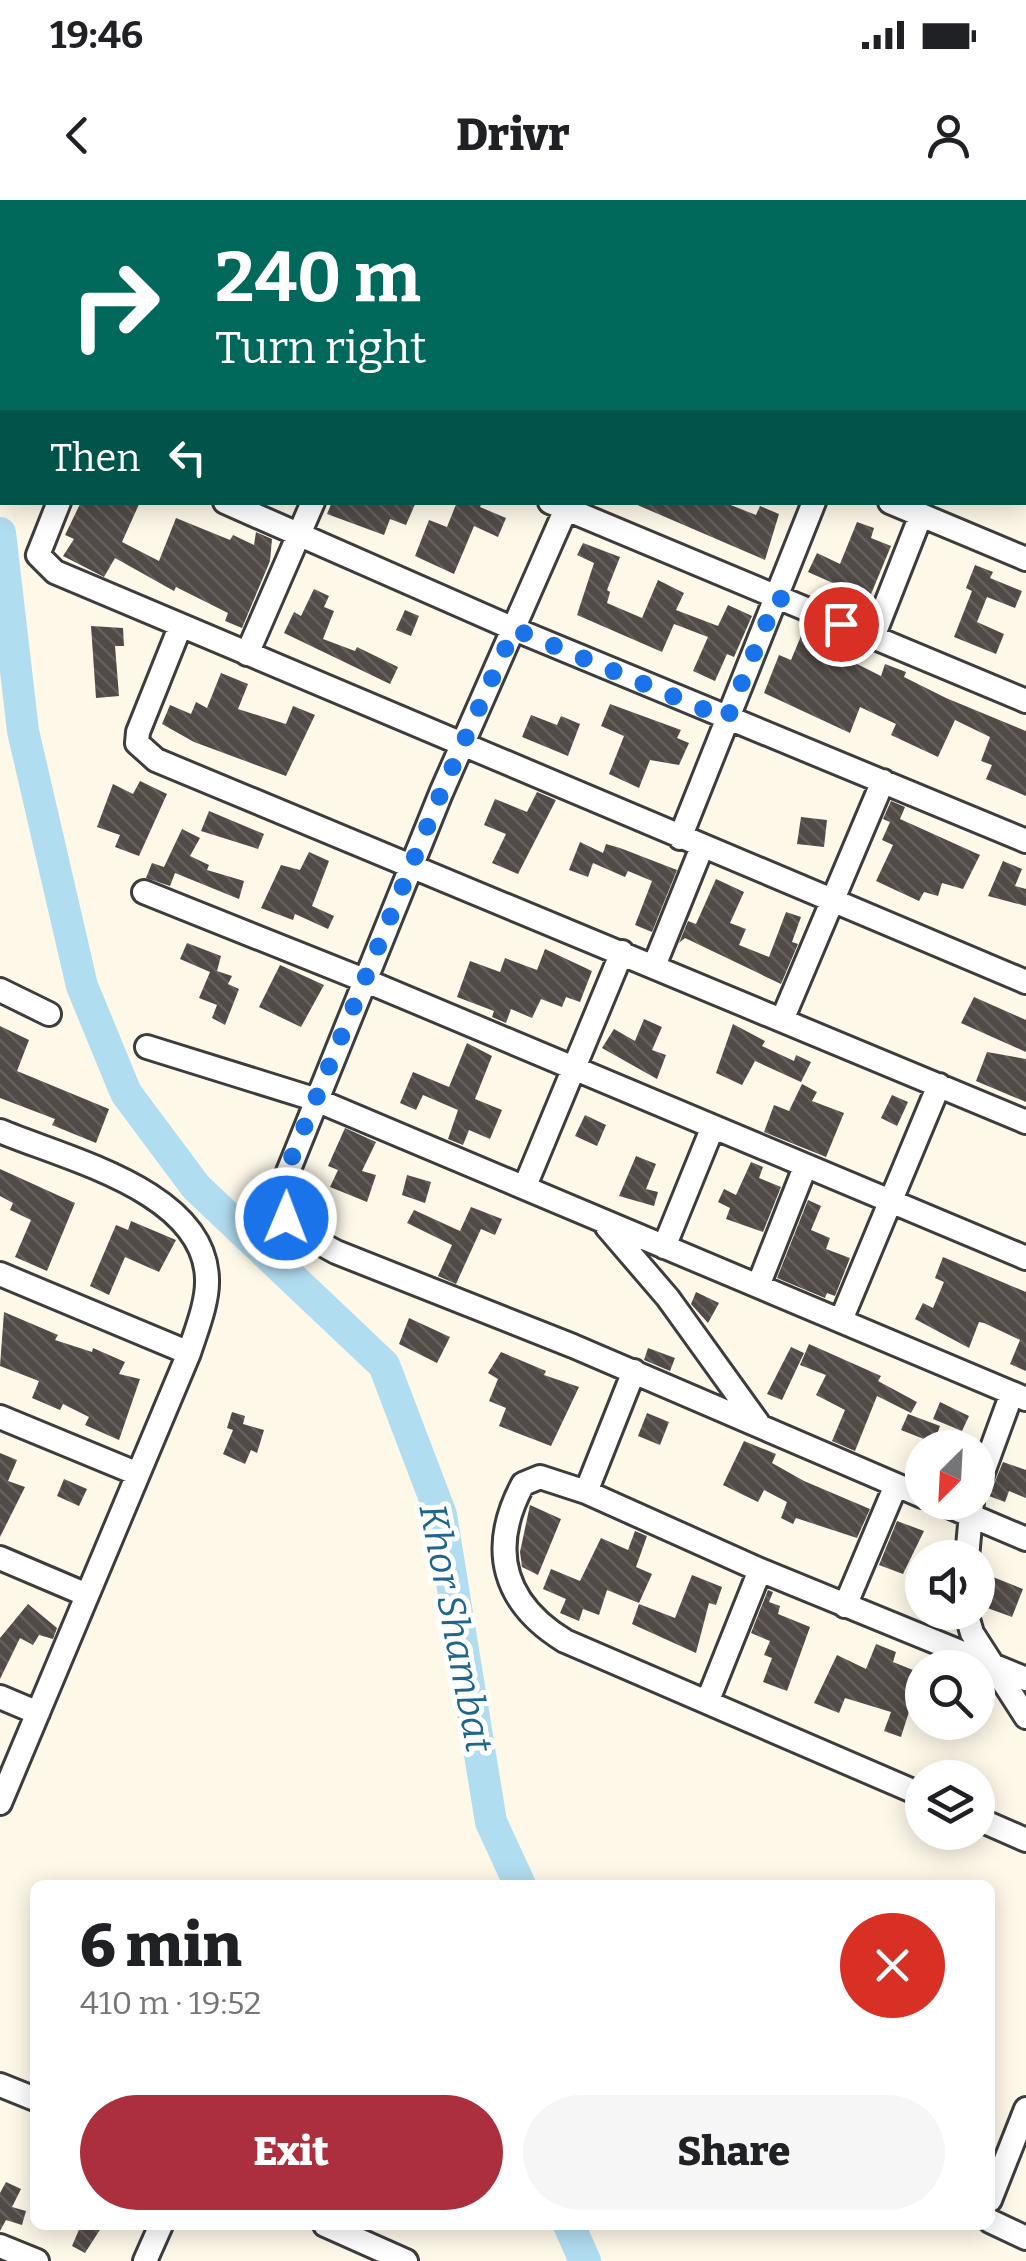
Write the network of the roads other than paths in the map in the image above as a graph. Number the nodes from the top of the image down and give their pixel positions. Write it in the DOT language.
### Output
graph roads {
  1 [pos="57,505"];
  2 [pos="233,505"];
  3 [pos="312,505"];
  4 [pos="562,505"];
  5 [pos="813,505"];
  6 [pos="897,505"];
  7 [pos="921,515"];
  8 [pos="300,535"];
  9 [pos="1025,556"];
  10 [pos="777,597"];
  11 [pos="180,627"];
  12 [pos="514,629"];
  13 [pos="873,637"];
  14 [pos="247,654"];
  15 [pos="1026,701"];
  16 [pos="727,719"];
  17 [pos="462,746"];
  18 [pos="883,781"];
  19 [pos="680,838"];
  20 [pos="1026,841"];
  21 [pos="702,847"];
  22 [pos="411,864"];
  23 [pos="144,892"];
  24 [pos="831,901"];
  25 [pos="622,952"];
  26 [pos="654,966"];
  27 [pos="364,980"];
  28 [pos="1026,982"];
  29 [pos="0,990"];
  30 [pos="49,1014"];
  31 [pos="782,1020"];
  32 [pos="147,1047"];
  33 [pos="572,1071"];
  34 [pos="939,1085"];
  35 [pos="314,1100"];
  36 [pos="1026,1122"];
  37 [pos="712,1128"];
  38 [pos="0,1131"];
  39 [pos="805,1167"];
  40 [pos="525,1186"];
  41 [pos="890,1202"];
  42 [pos="600,1219"];
  43 [pos="664,1247"];
  44 [pos="1026,1258"];
  45 [pos="0,1274"];
  46 [pos="758,1286"];
  47 [pos="841,1320"];
  48 [pos="189,1354"];
  49 [pos="634,1371"];
  50 [pos="1019,1396"];
  51 [pos="0,1416"];
  52 [pos="760,1426"];
  53 [pos="995,1449"];
  54 [pos="138,1474"];
  55 [pos="896,1484"];
  56 [pos="905,1488"];
  57 [pos="586,1492"];
  58 [pos="991,1520"];
  59 [pos="1026,1539"];
  60 [pos="0,1558"];
  61 [pos="760,1570"];
  62 [pos="86,1595"];
  63 [pos="844,1606"];
  64 [pos="958,1650"];
  65 [pos="995,1664"];
  66 [pos="995,1666"];
  67 [pos="1026,1679"];
  68 [pos="0,1697"];
  69 [pos="708,1700"];
  70 [pos="38,1713"];
  71 [pos="1026,1716"];
  72 [pos="905,1787"];
  73 [pos="0,1803"];
  74 [pos="995,1826"];
  75 [pos="1026,1840"];
  76 [pos="0,2084"];
  77 [pos="30,2097"];
  78 [pos="1026,2108"];
  79 [pos="995,2187"];
  80 [pos="995,2223"];
  81 [pos="159,2230"];
  82 [pos="336,2230"];
  83 [pos="1026,2238"];
  84 [pos="0,2246"];
  85 [pos="1026,2254"];
  86 [pos="37,2261"];
  87 [pos="146,2261"];
  88 [pos="406,2261"];
  89 [pos="1023,2261"];
  1 -- 11 [label="street"];
  2 -- 8 [label="street"];
  3 -- 8 [label="street"];
  4 -- 10 [label="street"];
  4 -- 12 [label="street"];
  5 -- 10 [label="street"];
  6 -- 7 [label="street"];
  7 -- 9 [label="street"];
  7 -- 13 [label="street"];
  8 -- 12 [label="street"];
  8 -- 14 [label="street"];
  10 -- 13 [label="street"];
  10 -- 16 [label="street"];
  11 -- 14 [label="street"];
  11 -- 22 [label="street"];
  12 -- 16 [label="street"];
  12 -- 17 [label="street"];
  13 -- 15 [label="street"];
  14 -- 17 [label="street"];
  16 -- 18 [label="street"];
  16 -- 19 [label="street"];
  17 -- 19 [label="street"];
  17 -- 22 [label="street"];
  18 -- 20 [label="street"];
  18 -- 24 [label="street"];
  19 -- 21 [label="street"];
  21 -- 24 [label="street"];
  21 -- 26 [label="street"];
  22 -- 25 [label="street"];
  22 -- 27 [label="street"];
  23 -- 27 [label="street"];
  24 -- 28 [label="street"];
  24 -- 31 [label="street"];
  25 -- 26 [label="street"];
  25 -- 33 [label="street"];
  26 -- 31 [label="street"];
  27 -- 33 [label="street"];
  27 -- 35 [label="street"];
  29 -- 30 [label="street"];
  31 -- 34 [label="street"];
  32 -- 35 [label="street"];
  33 -- 37 [label="street"];
  33 -- 40 [label="street"];
  34 -- 36 [label="street"];
  34 -- 41 [label="street"];
  35 -- 40 [label="street"];
  35 -- 49 [label="street"];
  37 -- 39 [label="street"];
  37 -- 43 [label="street"];
  38 -- 48 [label="street"];
  39 -- 41 [label="street"];
  39 -- 46 [label="street"];
  40 -- 42 [label="street"];
  41 -- 44 [label="street"];
  41 -- 47 [label="street"];
  42 -- 43 [label="street"];
  42 -- 52 [label="street"];
  43 -- 46 [label="street"];
  45 -- 48 [label="street"];
  46 -- 47 [label="street"];
  47 -- 50 [label="street"];
  48 -- 54 [label="street"];
  49 -- 52 [label="street"];
  49 -- 57 [label="street"];
  50 -- 53 [label="street"];
  51 -- 54 [label="street"];
  52 -- 55 [label="street"];
  54 -- 62 [label="street"];
  55 -- 56 [label="street"];
  55 -- 63 [label="street"];
  57 -- 61 [label="street"];
  57 -- 69 [label="street"];
  58 -- 59 [label="street"];
  60 -- 62 [label="street"];
  61 -- 63 [label="street"];
  61 -- 69 [label="street"];
  62 -- 70 [label="street"];
  63 -- 64 [label="street"];
  65 -- 67 [label="street"];
  66 -- 71 [label="street"];
  68 -- 70 [label="street"];
  69 -- 72 [label="street"];
  70 -- 73 [label="street"];
  74 -- 75 [label="street"];
  76 -- 77 [label="street"];
  78 -- 79 [label="street"];
  80 -- 83 [label="street"];
  81 -- 87 [label="street"];
  82 -- 88 [label="street"];
  84 -- 86 [label="street"];
  85 -- 89 [label="street"];
}
